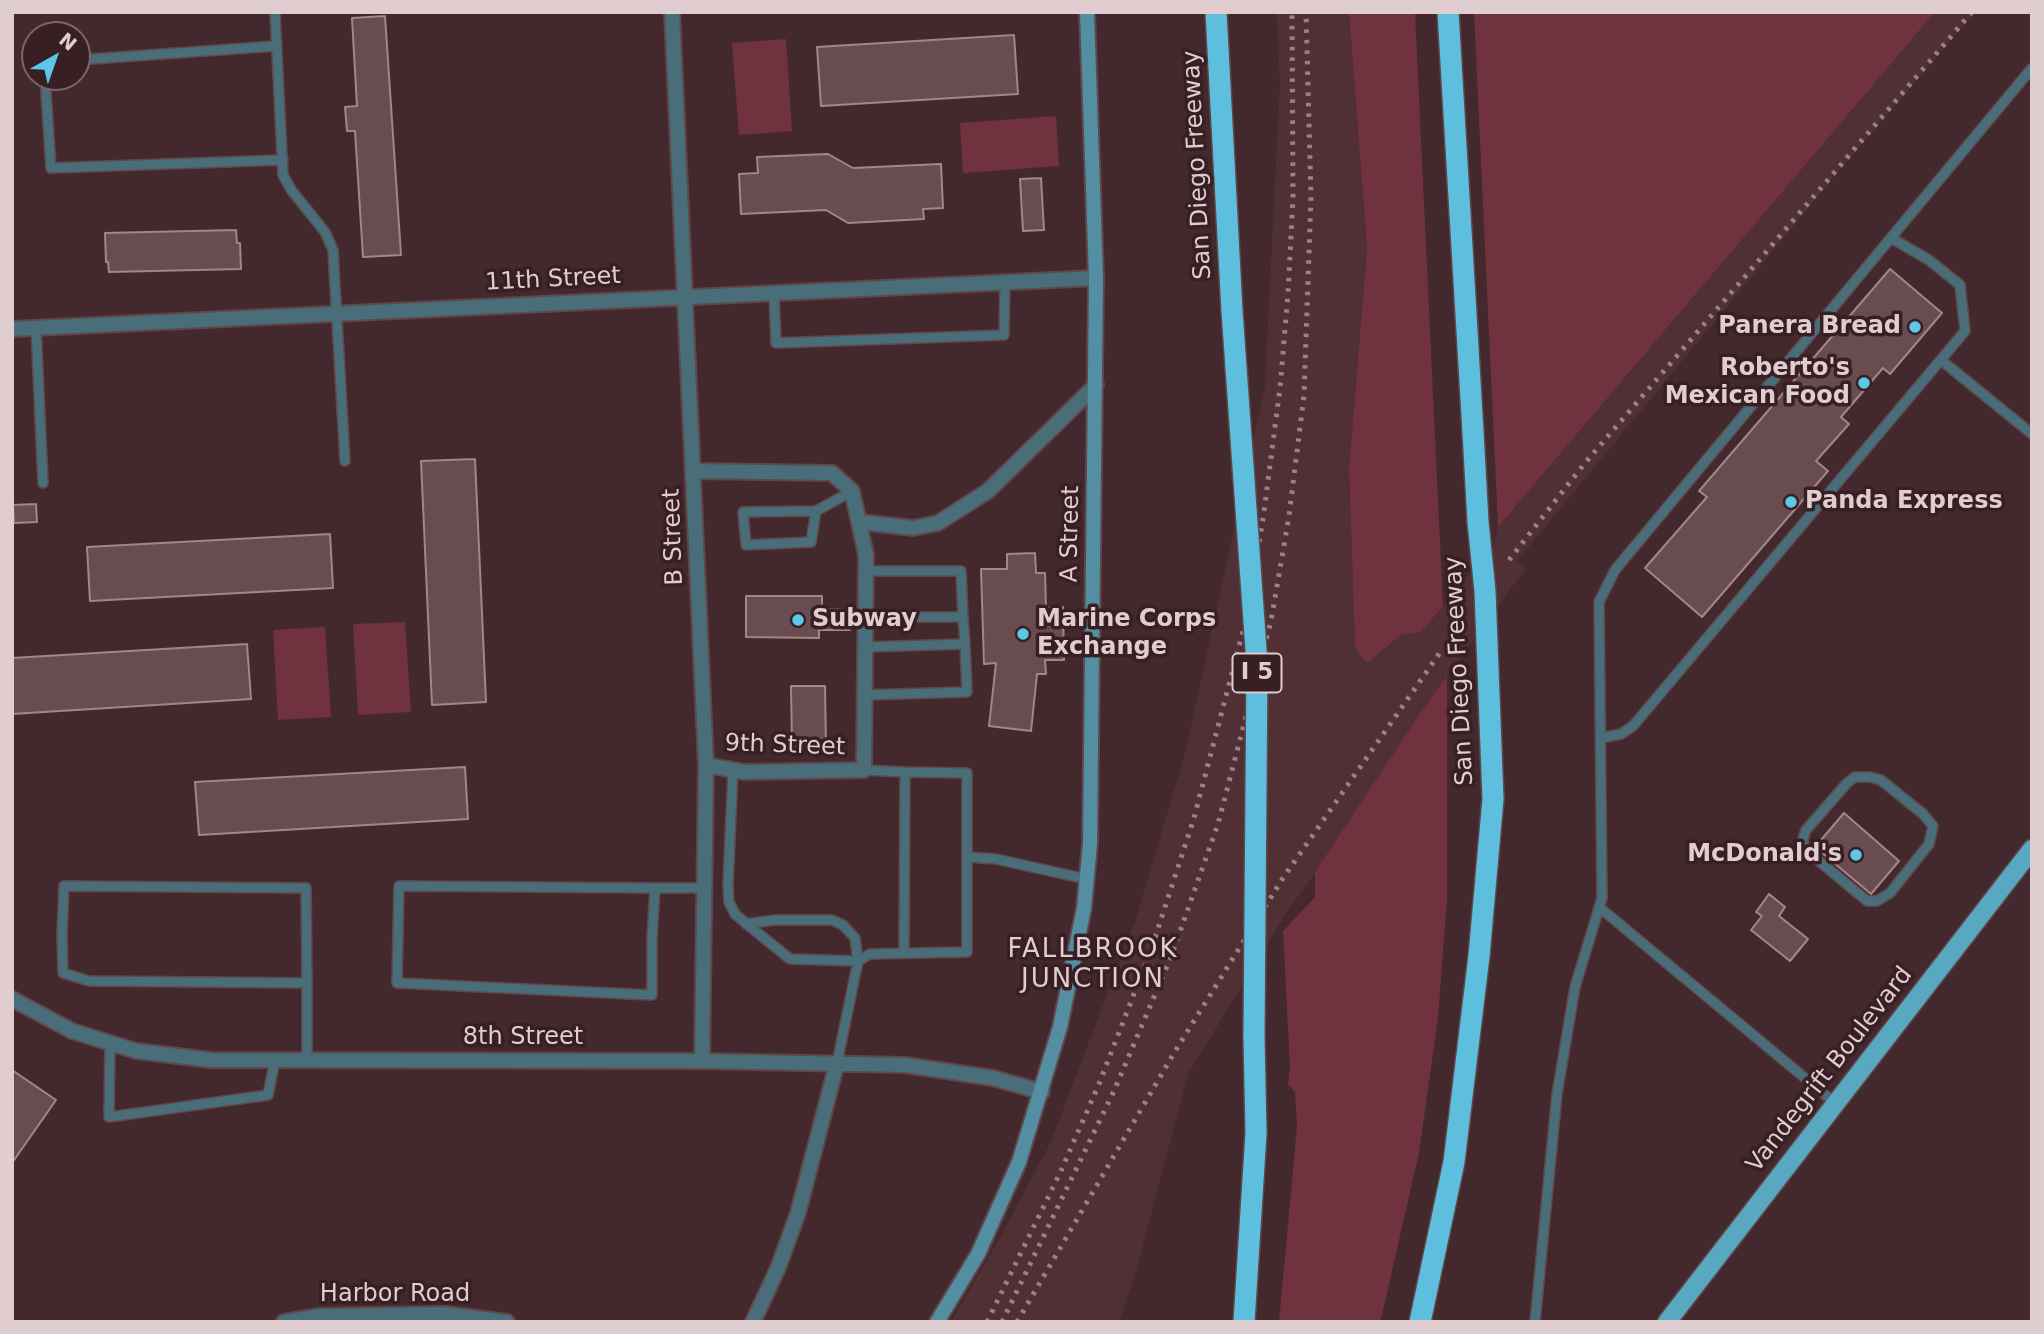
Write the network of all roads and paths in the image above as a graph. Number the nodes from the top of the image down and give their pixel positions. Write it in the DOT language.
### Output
graph roads {
  1 [pos="275,12"];
  2 [pos="672,12"];
  3 [pos="1087,12"];
  4 [pos="1216,12"];
  5 [pos="1448,12"];
  6 [pos="276,46"];
  7 [pos="91,59"];
  8 [pos="2031,71"];
  9 [pos="46,91"];
  10 [pos="283,160"];
  11 [pos="1891,238"];
  12 [pos="1096,278"];
  13 [pos="1005,282"];
  14 [pos="774,293"];
  15 [pos="685,297"];
  16 [pos="338,314"];
  17 [pos="36,328"];
  18 [pos="12,330"];
  19 [pos="1941,360"];
  20 [pos="1096,385"];
  21 [pos="2032,434"];
  22 [pos="345,461"];
  23 [pos="694,471"];
  24 [pos="43,483"];
  25 [pos="852,491"];
  26 [pos="817,511"];
  27 [pos="860,522"];
  28 [pos="866,571"];
  29 [pos="962,617"];
  30 [pos="865,619"];
  31 [pos="965,644"];
  32 [pos="865,647"];
  33 [pos="864,695"];
  34 [pos="1601,738"];
  35 [pos="706,765"];
  36 [pos="733,770"];
  37 [pos="864,770"];
  38 [pos="905,772"];
  39 [pos="1870,777"];
  40 [pos="2032,849"];
  41 [pos="967,857"];
  42 [pos="1086,879"];
  43 [pos="655,888"];
  44 [pos="704,888"];
  45 [pos="1599,907"];
  46 [pos="746,923"];
  47 [pos="905,953"];
  48 [pos="858,961"];
  49 [pos="307,983"];
  50 [pos="12,999"];
  51 [pos="110,1043"];
  52 [pos="275,1060"];
  53 [pos="307,1060"];
  54 [pos="702,1061"];
  55 [pos="837,1063"];
  56 [pos="1042,1093"];
  57 [pos="1835,1104"];
  58 [pos="284,1322"];
  59 [pos="507,1322"];
  60 [pos="753,1322"];
  61 [pos="937,1322"];
  62 [pos="1244,1322"];
  63 [pos="1420,1322"];
  64 [pos="1535,1322"];
  65 [pos="1667,1322"];
  1 -- 6 [label="lane"];
  2 -- 15 [label="street, B Street"];
  3 -- 12 [label="main road, A Street"];
  4 -- 62 [label="highway, San Diego Freeway / I 5, bridge"];
  5 -- 63 [label="highway, San Diego Freeway, bridge"];
  6 -- 7 [label="lane"];
  6 -- 10 [label="lane"];
  8 -- 11 [label="lane"];
  9 -- 10 [label="lane"];
  10 -- 16 [label="lane"];
  11 -- 19 [label="lane"];
  11 -- 34 [label="lane"];
  12 -- 13 [label="street, 11th Street"];
  12 -- 20 [label="main road, A Street"];
  13 -- 14 [label="street, 11th Street"];
  13 -- 14 [label="lane"];
  14 -- 15 [label="street, 11th Street"];
  15 -- 16 [label="street, 11th Street"];
  15 -- 23 [label="street, B Street"];
  16 -- 17 [label="street, 11th Street"];
  16 -- 22 [label="lane"];
  17 -- 18 [label="street, 11th Street"];
  17 -- 24 [label="lane"];
  19 -- 21 [label="lane"];
  19 -- 34 [label="lane"];
  20 -- 27 [label="street"];
  20 -- 42 [label="main road, A Street"];
  23 -- 25 [label="street"];
  23 -- 35 [label="street, B Street"];
  25 -- 26 [label="lane"];
  25 -- 27 [label="street"];
  26 -- 26 [label="lane"];
  27 -- 28 [label="street"];
  28 -- 29 [label="lane"];
  28 -- 30 [label="street"];
  29 -- 30 [label="lane"];
  29 -- 31 [label="lane"];
  30 -- 32 [label="street"];
  31 -- 32 [label="lane"];
  31 -- 33 [label="lane"];
  32 -- 33 [label="street"];
  33 -- 37 [label="street"];
  34 -- 45 [label="lane"];
  35 -- 36 [label="street, 9th Street"];
  35 -- 44 [label="street, B Street"];
  36 -- 37 [label="street, 9th Street"];
  36 -- 46 [label="lane"];
  37 -- 38 [label="lane"];
  38 -- 41 [label="lane"];
  38 -- 47 [label="lane"];
  39 -- 39 [label="lane"];
  40 -- 57 [label="main road, Vandegrift Boulevard"];
  41 -- 42 [label="lane"];
  41 -- 47 [label="lane"];
  42 -- 56 [label="main road, A Street"];
  43 -- 43 [label="lane"];
  43 -- 44 [label="lane"];
  44 -- 54 [label="street, B Street"];
  45 -- 57 [label="lane"];
  45 -- 64 [label="lane"];
  46 -- 48 [label="lane"];
  46 -- 48 [label="lane"];
  47 -- 48 [label="lane"];
  48 -- 55 [label="lane"];
  49 -- 49 [label="lane"];
  49 -- 53 [label="lane"];
  50 -- 51 [label="street, 8th Street"];
  51 -- 52 [label="street, 8th Street"];
  51 -- 52 [label="lane"];
  52 -- 53 [label="street, 8th Street"];
  53 -- 54 [label="street, 8th Street"];
  54 -- 55 [label="street, 8th Street"];
  55 -- 56 [label="street, 8th Street"];
  55 -- 60 [label="street"];
  56 -- 61 [label="main road, A Street"];
  57 -- 65 [label="main road, Vandegrift Boulevard"];
  58 -- 59 [label="street, Harbor Road"];
}
